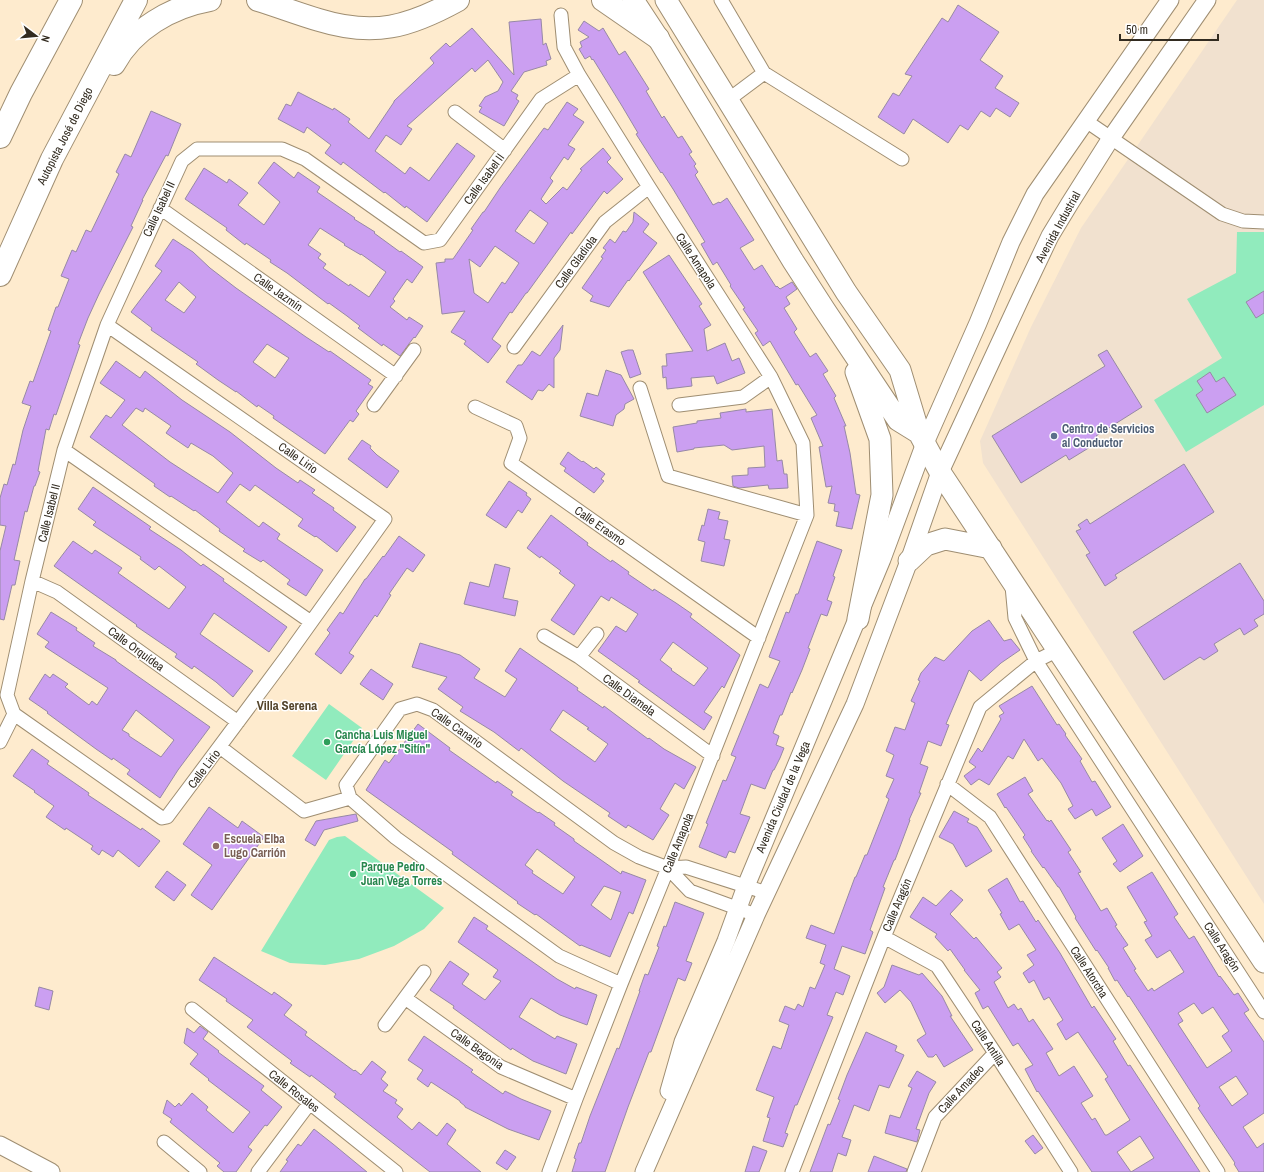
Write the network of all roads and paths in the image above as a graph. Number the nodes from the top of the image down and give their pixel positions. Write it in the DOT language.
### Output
graph roads {
  1 [pos="59,0"];
  2 [pos="71,0"];
  3 [pos="136,0"];
  4 [pos="210,0"];
  5 [pos="258,0"];
  6 [pos="458,0"];
  7 [pos="603,0"];
  8 [pos="633,0"];
  9 [pos="666,0"];
  10 [pos="721,0"];
  11 [pos="1170,0"];
  12 [pos="1207,0"];
  13 [pos="561,15"];
  14 [pos="658,38"];
  15 [pos="764,73"];
  16 [pos="579,75"];
  17 [pos="30,77"];
  18 [pos="728,100"];
  19 [pos="455,112"];
  20 [pos="1086,121"];
  21 [pos="0,137"];
  22 [pos="1111,138"];
  23 [pos="505,150"];
  24 [pos="52,159"];
  25 [pos="902,159"];
  26 [pos="648,187"];
  27 [pos="160,208"];
  28 [pos="1264,222"];
  29 [pos="0,275"];
  30 [pos="824,309"];
  31 [pos="107,325"];
  32 [pos="514,347"];
  33 [pos="414,350"];
  34 [pos="396,376"];
  35 [pos="771,377"];
  36 [pos="640,388"];
  37 [pos="374,405"];
  38 [pos="679,405"];
  39 [pos="475,407"];
  40 [pos="922,438"];
  41 [pos="64,450"];
  42 [pos="940,472"];
  43 [pos="808,515"];
  44 [pos="991,548"];
  45 [pos="909,561"];
  46 [pos="32,582"];
  47 [pos="1012,582"];
  48 [pos="858,618"];
  49 [pos="311,622"];
  50 [pos="597,634"];
  51 [pos="544,636"];
  52 [pos="759,638"];
  53 [pos="1058,650"];
  54 [pos="579,657"];
  55 [pos="1036,662"];
  56 [pos="14,714"];
  57 [pos="238,722"];
  58 [pos="0,742"];
  59 [pos="220,747"];
  60 [pos="713,756"];
  61 [pos="947,784"];
  62 [pos="350,798"];
  63 [pos="668,868"];
  64 [pos="746,886"];
  65 [pos="767,893"];
  66 [pos="737,908"];
  67 [pos="756,915"];
  68 [pos="884,937"];
  69 [pos="1264,962"];
  70 [pos="424,972"];
  71 [pos="621,984"];
  72 [pos="405,998"];
  73 [pos="192,1009"];
  74 [pos="1264,1012"];
  75 [pos="385,1025"];
  76 [pos="995,1053"];
  77 [pos="576,1100"];
  78 [pos="309,1104"];
  79 [pos="164,1142"];
  80 [pos="0,1145"];
  81 [pos="651,1155"];
  82 [pos="51,1172"];
  83 [pos="200,1172"];
  84 [pos="258,1172"];
  85 [pos="396,1172"];
  86 [pos="549,1172"];
  87 [pos="644,1172"];
  88 [pos="792,1172"];
  89 [pos="914,1172"];
  90 [pos="1071,1172"];
  91 [pos="1218,1172"];
  1 -- 17 [label="highway"];
  2 -- 17 [label="highway"];
  3 -- 24 [label="highway, Autopista José de Diego"];
  4 -- 24 [label="highway"];
  5 -- 6 [label="highway"];
  7 -- 14 [label="highway"];
  8 -- 14 [label="main road"];
  9 -- 18 [label="main road"];
  10 -- 15 [label="street"];
  11 -- 20 [label="street"];
  12 -- 22 [label="street, Avenida Industrial"];
  13 -- 16 [label="street, Calle Amapola"];
  14 -- 30 [label="main road"];
  15 -- 18 [label="street"];
  15 -- 25 [label="street"];
  16 -- 23 [label="street, Calle Isabel II"];
  16 -- 26 [label="street, Calle Amapola"];
  17 -- 21 [label="highway"];
  18 -- 40 [label="main road"];
  19 -- 23 [label="street"];
  20 -- 22 [label="street"];
  20 -- 40 [label="street"];
  22 -- 28 [label="street"];
  22 -- 42 [label="street, Avenida Industrial"];
  23 -- 27 [label="street, Calle Isabel II"];
  24 -- 29 [label="highway, Autopista José de Diego"];
  26 -- 32 [label="street, Calle Gladiola"];
  26 -- 35 [label="street, Calle Amapola"];
  27 -- 31 [label="street, Calle Isabel II"];
  27 -- 34 [label="street, Calle Jazmín"];
  30 -- 40 [label="main road"];
  30 -- 48 [label="main road"];
  31 -- 41 [label="street, Calle Isabel II"];
  31 -- 49 [label="street, Calle Lirio"];
  33 -- 34 [label="street"];
  34 -- 37 [label="street"];
  35 -- 38 [label="street"];
  35 -- 43 [label="street, Calle Amapola"];
  36 -- 43 [label="street"];
  39 -- 52 [label="street, Calle Erasmo"];
  40 -- 42 [label="main road"];
  40 -- 48 [label="street, Avenida Ciudad de la Vega"];
  41 -- 46 [label="street, Calle Isabel II"];
  41 -- 49 [label="street"];
  42 -- 44 [label="main road"];
  42 -- 45 [label="street, Avenida Ciudad de la Vega"];
  43 -- 52 [label="street, Calle Amapola"];
  44 -- 45 [label="main road"];
  44 -- 47 [label="main road"];
  45 -- 65 [label="street, Avenida Ciudad de la Vega"];
  46 -- 56 [label="street, Calle Isabel II"];
  46 -- 57 [label="street, Calle Orquídea"];
  47 -- 53 [label="main road"];
  47 -- 55 [label="street, Calle Aragón"];
  48 -- 64 [label="street, Avenida Ciudad de la Vega"];
  49 -- 57 [label="street, Calle Lirio"];
  50 -- 54 [label="street"];
  51 -- 54 [label="street, Calle Diamela"];
  52 -- 60 [label="street, Calle Amapola"];
  53 -- 55 [label="street"];
  53 -- 69 [label="main road"];
  54 -- 60 [label="street, Calle Diamela"];
  55 -- 61 [label="street, Calle Aragón"];
  55 -- 74 [label="street, Calle Aragón"];
  56 -- 58 [label="street"];
  56 -- 59 [label="street, Calle Lirio"];
  57 -- 59 [label="street, Calle Lirio"];
  59 -- 62 [label="street"];
  60 -- 63 [label="street, Calle Amapola"];
  61 -- 68 [label="street, Calle Aragón"];
  61 -- 91 [label="street, Calle Atorcha"];
  62 -- 63 [label="street, Calle Canario"];
  62 -- 71 [label="street"];
  63 -- 64 [label="street, Calle Canario"];
  63 -- 66 [label="street"];
  63 -- 71 [label="street, Calle Amapola"];
  64 -- 65 [label="street, Calle Canario"];
  64 -- 66 [label="street, Avenida Ciudad de la Vega"];
  65 -- 67 [label="street, Avenida Ciudad de la Vega"];
  66 -- 67 [label="street"];
  66 -- 81 [label="street, Avenida Ciudad de la Vega"];
  67 -- 81 [label="street, Avenida Ciudad de la Vega"];
  68 -- 76 [label="street, Calle Antilla"];
  68 -- 88 [label="street, Calle Aragón"];
  70 -- 72 [label="street"];
  71 -- 77 [label="street, Calle Amapola"];
  72 -- 75 [label="street"];
  72 -- 77 [label="street, Calle Begonia"];
  73 -- 78 [label="street, Calle Rosales"];
  76 -- 89 [label="street, Calle Amadeo"];
  76 -- 90 [label="street, Calle Antilla"];
  77 -- 86 [label="street, Calle Amapola"];
  78 -- 84 [label="street"];
  78 -- 85 [label="street, Calle Rosales"];
  79 -- 83 [label="street"];
  80 -- 82 [label="street"];
  81 -- 87 [label="street, Avenida Ciudad de la Vega"];
}
